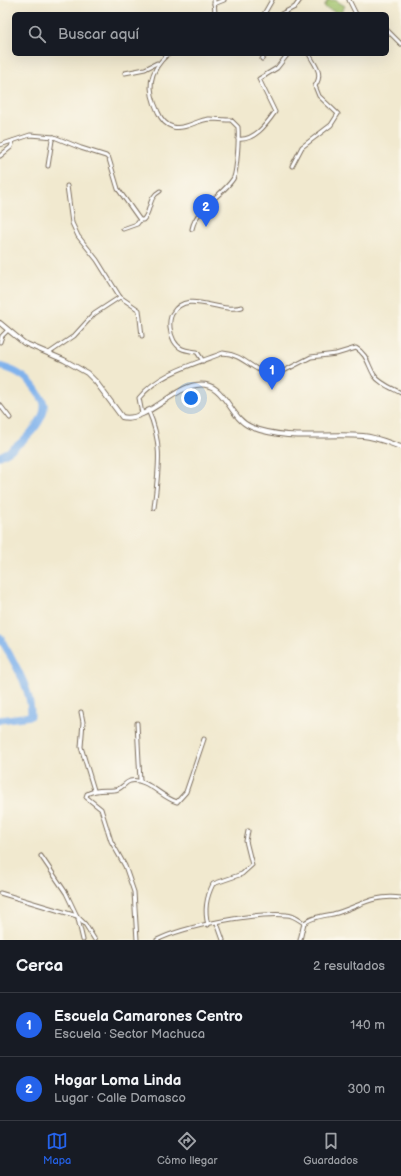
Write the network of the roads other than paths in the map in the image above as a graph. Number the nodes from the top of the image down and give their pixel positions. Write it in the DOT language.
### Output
graph roads {
  1 [pos="214,0"];
  2 [pos="224,0"];
  3 [pos="272,0"];
  4 [pos="300,0"];
  5 [pos="349,0"];
  6 [pos="214,4"];
  7 [pos="215,12"];
  8 [pos="265,12"];
  9 [pos="285,12"];
  10 [pos="355,12"];
  11 [pos="389,32"];
  12 [pos="401,44"];
  13 [pos="166,56"];
  14 [pos="264,56"];
  15 [pos="286,56"];
  16 [pos="310,56"];
  17 [pos="262,59"];
  18 [pos="157,63"];
  19 [pos="125,73"];
  20 [pos="54,137"];
  21 [pos="238,139"];
  22 [pos="13,141"];
  23 [pos="0,145"];
  24 [pos="0,156"];
  25 [pos="48,166"];
  26 [pos="292,166"];
  27 [pos="67,186"];
  28 [pos="160,191"];
  29 [pos="140,220"];
  30 [pos="123,229"];
  31 [pos="192,229"];
  32 [pos="120,297"];
  33 [pos="242,307"];
  34 [pos="0,324"];
  35 [pos="8,330"];
  36 [pos="142,336"];
  37 [pos="0,342"];
  38 [pos="49,353"];
  39 [pos="203,361"];
  40 [pos="401,392"];
  41 [pos="0,405"];
  42 [pos="148,410"];
  43 [pos="142,414"];
  44 [pos="10,418"];
  45 [pos="401,447"];
  46 [pos="154,508"];
  47 [pos="81,712"];
  48 [pos="137,723"];
  49 [pos="204,739"];
  50 [pos="140,781"];
  51 [pos="94,790"];
  52 [pos="248,831"];
  53 [pos="41,856"];
  54 [pos="0,893"];
  55 [pos="401,898"];
  56 [pos="77,917"];
  57 [pos="217,923"];
  58 [pos="304,923"];
  59 [pos="208,925"];
  60 [pos="82,940"];
  61 [pos="95,940"];
  62 [pos="137,940"];
  63 [pos="157,940"];
  64 [pos="223,940"];
  65 [pos="300,940"];
  1 -- 6 [label="street"];
  2 -- 6 [label="street"];
  3 -- 8 [label="street"];
  4 -- 9 [label="street"];
  5 -- 10 [label="street"];
  6 -- 7 [label="street"];
  11 -- 12 [label="street"];
  13 -- 18 [label="street"];
  14 -- 17 [label="street"];
  15 -- 21 [label="street"];
  16 -- 26 [label="street"];
  18 -- 19 [label="street"];
  18 -- 21 [label="street"];
  20 -- 22 [label="street"];
  20 -- 25 [label="street"];
  20 -- 29 [label="street"];
  21 -- 31 [label="street"];
  22 -- 23 [label="street"];
  22 -- 24 [label="street"];
  27 -- 32 [label="street"];
  28 -- 29 [label="street"];
  29 -- 30 [label="street"];
  32 -- 36 [label="street"];
  32 -- 38 [label="street"];
  33 -- 39 [label="street"];
  34 -- 35 [label="street"];
  35 -- 37 [label="street"];
  35 -- 38 [label="street"];
  38 -- 43 [label="street"];
  39 -- 40 [label="street"];
  39 -- 43 [label="street"];
  41 -- 44 [label="street"];
  42 -- 43 [label="street"];
  42 -- 45 [label="street"];
  42 -- 46 [label="street"];
  47 -- 51 [label="street"];
  48 -- 50 [label="street"];
  49 -- 50 [label="street"];
  50 -- 51 [label="street"];
  51 -- 62 [label="street"];
  52 -- 59 [label="street"];
  53 -- 56 [label="street"];
  54 -- 56 [label="street"];
  55 -- 58 [label="street"];
  56 -- 60 [label="street"];
  56 -- 61 [label="street"];
  57 -- 58 [label="street"];
  57 -- 59 [label="street"];
  57 -- 64 [label="street"];
  58 -- 65 [label="street"];
  59 -- 63 [label="street"];
}
